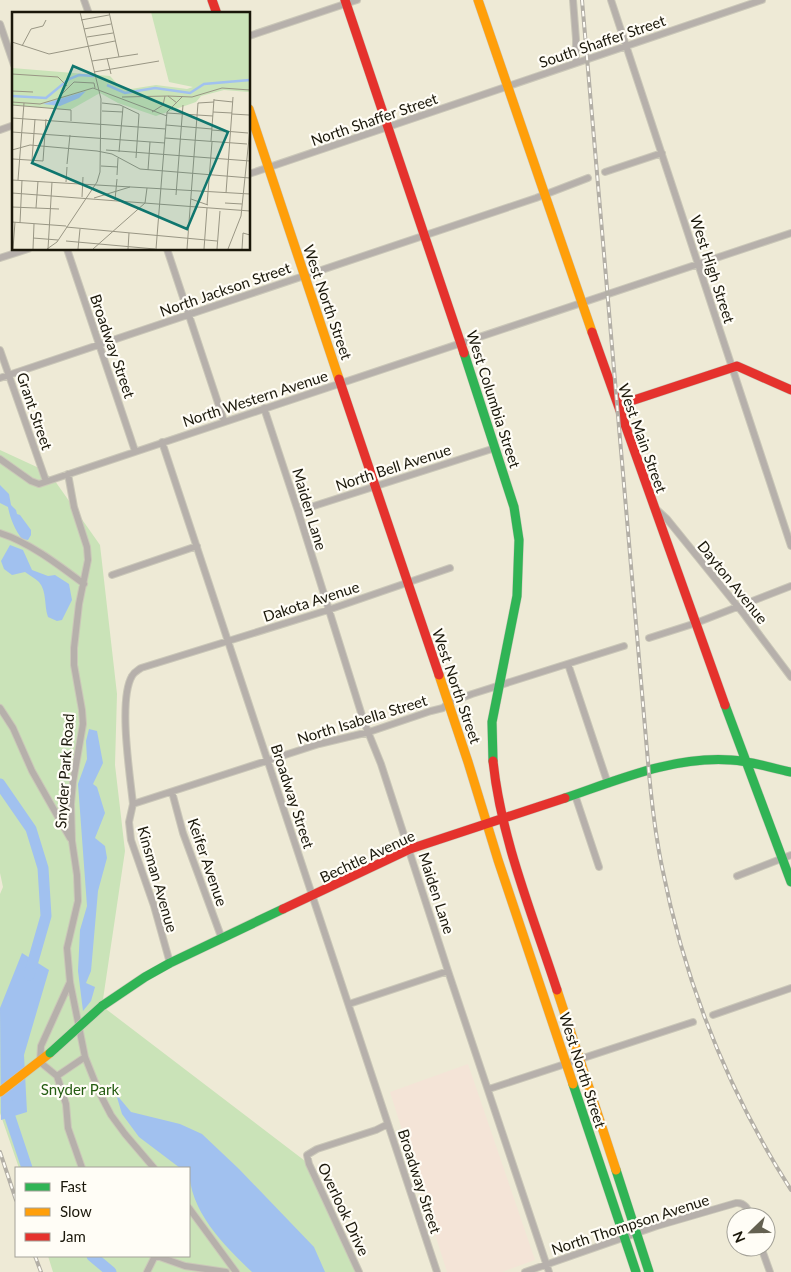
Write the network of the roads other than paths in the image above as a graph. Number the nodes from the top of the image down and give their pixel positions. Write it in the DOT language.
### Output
graph roads {
  1 [pos="84,0"];
  2 [pos="212,0"];
  3 [pos="357,0"];
  4 [pos="478,0"];
  5 [pos="573,0"];
  6 [pos="611,0"];
  7 [pos="762,0"];
  8 [pos="346,2"];
  9 [pos="88,12"];
  10 [pos="216,12"];
  11 [pos="0,24"];
  12 [pos="250,36"];
  13 [pos="627,46"];
  14 [pos="12,59"];
  15 [pos="576,63"];
  16 [pos="507,86"];
  17 [pos="250,112"];
  18 [pos="12,126"];
  19 [pos="388,127"];
  20 [pos="0,130"];
  21 [pos="662,153"];
  22 [pos="268,168"];
  23 [pos="605,172"];
  24 [pos="250,174"];
  25 [pos="588,178"];
  26 [pos="544,195"];
  27 [pos="791,233"];
  28 [pos="425,235"];
  29 [pos="25,250"];
  30 [pos="66,250"];
  31 [pos="167,250"];
  32 [pos="0,258"];
  33 [pos="698,264"];
  34 [pos="305,276"];
  35 [pos="580,303"];
  36 [pos="189,315"];
  37 [pos="461,343"];
  38 [pos="99,345"];
  39 [pos="0,350"];
  40 [pos="732,367"];
  41 [pos="9,375"];
  42 [pos="0,378"];
  43 [pos="341,383"];
  44 [pos="791,390"];
  45 [pos="625,403"];
  46 [pos="264,408"];
  47 [pos="224,421"];
  48 [pos="162,442"];
  49 [pos="495,448"];
  50 [pos="135,451"];
  51 [pos="0,459"];
  52 [pos="68,474"];
  53 [pos="46,481"];
  54 [pos="375,486"];
  55 [pos="653,505"];
  56 [pos="298,511"];
  57 [pos="0,535"];
  58 [pos="197,546"];
  59 [pos="791,546"];
  60 [pos="450,568"];
  61 [pos="112,575"];
  62 [pos="408,582"];
  63 [pos="84,584"];
  64 [pos="791,586"];
  65 [pos="738,607"];
  66 [pos="328,610"];
  67 [pos="696,622"];
  68 [pos="649,638"];
  69 [pos="229,642"];
  70 [pos="624,646"];
  71 [pos="180,657"];
  72 [pos="568,664"];
  73 [pos="791,677"];
  74 [pos="498,686"];
  75 [pos="448,703"];
  76 [pos="0,708"];
  77 [pos="369,732"];
  78 [pos="268,761"];
  79 [pos="747,763"];
  80 [pos="791,772"];
  81 [pos="608,784"];
  82 [pos="172,792"];
  83 [pos="575,794"];
  84 [pos="133,804"];
  85 [pos="502,819"];
  86 [pos="486,823"];
  87 [pos="72,841"];
  88 [pos="410,849"];
  89 [pos="786,856"];
  90 [pos="599,867"];
  91 [pos="737,876"];
  92 [pos="791,882"];
  93 [pos="314,896"];
  94 [pos="222,940"];
  95 [pos="170,963"];
  96 [pos="448,971"];
  97 [pos="70,982"];
  98 [pos="791,988"];
  99 [pos="349,1004"];
  100 [pos="713,1015"];
  101 [pos="693,1022"];
  102 [pos="85,1057"];
  103 [pos="578,1059"];
  104 [pos="40,1062"];
  105 [pos="566,1062"];
  106 [pos="57,1076"];
  107 [pos="488,1089"];
  108 [pos="0,1092"];
  109 [pos="388,1124"];
  110 [pos="82,1167"];
  111 [pos="153,1167"];
  112 [pos="746,1207"];
  113 [pos="190,1209"];
  114 [pos="636,1233"];
  115 [pos="624,1237"];
  116 [pos="155,1257"];
  117 [pos="159,1257"];
  118 [pos="765,1257"];
  119 [pos="546,1265"];
  120 [pos="148,1269"];
  121 [pos="226,1272"];
  122 [pos="236,1272"];
  123 [pos="359,1272"];
  124 [pos="437,1272"];
  125 [pos="525,1272"];
  126 [pos="549,1272"];
  127 [pos="636,1272"];
  128 [pos="649,1272"];
  129 [pos="770,1272"];
  1 -- 9 [label="street"];
  2 -- 10 [label="main road"];
  3 -- 8 [label="street"];
  4 -- 16 [label="main road, West Main Street"];
  5 -- 15 [label="street"];
  6 -- 13 [label="street, West High Street"];
  7 -- 13 [label="street, South Shaffer Street"];
  8 -- 12 [label="street"];
  8 -- 19 [label="main road, West Columbia Street"];
  11 -- 14 [label="street"];
  13 -- 15 [label="street, South Shaffer Street"];
  13 -- 21 [label="street, West High Street"];
  15 -- 16 [label="street, South Shaffer Street"];
  16 -- 19 [label="street, North Shaffer Street"];
  16 -- 26 [label="main road, West Main Street"];
  17 -- 22 [label="main road, West North Street"];
  18 -- 20 [label="street"];
  19 -- 22 [label="street, North Shaffer Street"];
  19 -- 28 [label="main road, West Columbia Street"];
  21 -- 23 [label="street"];
  21 -- 33 [label="street, West High Street"];
  22 -- 24 [label="street, North Shaffer Street"];
  22 -- 34 [label="main road, West North Street"];
  25 -- 26 [label="street, North Jackson Street"];
  26 -- 28 [label="street, North Jackson Street"];
  26 -- 35 [label="main road, West Main Street"];
  27 -- 33 [label="street, North Western Avenue"];
  28 -- 34 [label="street, North Jackson Street"];
  28 -- 37 [label="main road, West Columbia Street"];
  29 -- 32 [label="street"];
  30 -- 38 [label="street, Broadway Street"];
  31 -- 36 [label="street"];
  33 -- 35 [label="street, North Western Avenue"];
  33 -- 40 [label="street, West High Street"];
  34 -- 36 [label="street, North Jackson Street"];
  34 -- 43 [label="main road, West North Street"];
  35 -- 37 [label="street, North Western Avenue"];
  35 -- 55 [label="main road, West Main Street"];
  36 -- 38 [label="street, North Jackson Street"];
  36 -- 47 [label="street"];
  37 -- 43 [label="street, North Western Avenue"];
  37 -- 49 [label="main road, West Columbia Street"];
  38 -- 41 [label="street, North Jackson Street"];
  38 -- 50 [label="street, Broadway Street"];
  39 -- 41 [label="street, Grant Street"];
  40 -- 44 [label="main road"];
  40 -- 45 [label="main road"];
  40 -- 59 [label="street, West High Street"];
  41 -- 42 [label="street, North Jackson Street"];
  41 -- 53 [label="street, Grant Street"];
  43 -- 46 [label="street, North Western Avenue"];
  43 -- 54 [label="main road, West North Street"];
  46 -- 47 [label="street, North Western Avenue"];
  46 -- 56 [label="street, Maiden Lane"];
  47 -- 48 [label="street, North Western Avenue"];
  48 -- 50 [label="street, North Western Avenue"];
  48 -- 58 [label="street, Broadway Street"];
  49 -- 54 [label="street, North Bell Avenue"];
  49 -- 74 [label="main road, West Columbia Street"];
  50 -- 52 [label="street, North Western Avenue"];
  51 -- 53 [label="street"];
  52 -- 53 [label="street, North Western Avenue"];
  52 -- 63 [label="street, Snyder Park Road"];
  54 -- 56 [label="street, North Bell Avenue"];
  54 -- 62 [label="main road, West North Street"];
  55 -- 65 [label="street, Dayton Avenue"];
  55 -- 67 [label="main road, West Main Street"];
  56 -- 66 [label="street, Maiden Lane"];
  57 -- 63 [label="street"];
  58 -- 61 [label="street"];
  58 -- 69 [label="street, Broadway Street"];
  60 -- 62 [label="street, Dakota Avenue"];
  62 -- 66 [label="street, Dakota Avenue"];
  62 -- 75 [label="main road, West North Street"];
  63 -- 87 [label="street, Snyder Park Road"];
  64 -- 65 [label="street"];
  65 -- 67 [label="street"];
  65 -- 73 [label="street, Dayton Avenue"];
  66 -- 69 [label="street, Dakota Avenue"];
  66 -- 77 [label="street, Maiden Lane"];
  67 -- 68 [label="street"];
  67 -- 79 [label="main road, West Main Street"];
  69 -- 71 [label="street, Dakota Avenue"];
  69 -- 78 [label="street, Broadway Street"];
  70 -- 72 [label="street, North Isabella Street"];
  71 -- 84 [label="street, Kinsman Avenue"];
  72 -- 74 [label="street, North Isabella Street"];
  72 -- 81 [label="street"];
  74 -- 75 [label="street, North Isabella Street"];
  74 -- 85 [label="main road, West Columbia Street"];
  75 -- 77 [label="street, North Isabella Street"];
  75 -- 86 [label="main road, West North Street"];
  76 -- 87 [label="street, Snyder Park Road"];
  77 -- 78 [label="street, North Isabella Street"];
  77 -- 88 [label="street, Maiden Lane"];
  78 -- 82 [label="street, North Isabella Street"];
  78 -- 93 [label="street, Broadway Street"];
  79 -- 80 [label="main road, Bechtle Avenue"];
  79 -- 81 [label="main road, Bechtle Avenue"];
  79 -- 89 [label="main road, West Main Street"];
  81 -- 83 [label="main road, Bechtle Avenue"];
  82 -- 84 [label="street, North Isabella Street"];
  82 -- 94 [label="street, Keifer Avenue"];
  83 -- 85 [label="main road, Bechtle Avenue"];
  83 -- 90 [label="street"];
  84 -- 95 [label="street, Kinsman Avenue"];
  85 -- 86 [label="main road, Bechtle Avenue"];
  85 -- 103 [label="main road, West North Street"];
  86 -- 88 [label="main road, Bechtle Avenue"];
  86 -- 105 [label="main road, West North Street"];
  87 -- 97 [label="street, Snyder Park Road"];
  88 -- 93 [label="main road, Bechtle Avenue"];
  88 -- 96 [label="street, Maiden Lane"];
  89 -- 91 [label="street"];
  89 -- 92 [label="main road, West Main Street"];
  93 -- 94 [label="main road, Bechtle Avenue"];
  93 -- 99 [label="street, Broadway Street"];
  94 -- 95 [label="main road, Bechtle Avenue"];
  95 -- 104 [label="main road, Bechtle Avenue, bridge"];
  96 -- 99 [label="street"];
  96 -- 107 [label="street, Maiden Lane"];
  97 -- 102 [label="street, Snyder Park Road"];
  97 -- 104 [label="street"];
  98 -- 100 [label="street"];
  99 -- 109 [label="street, Broadway Street"];
  101 -- 103 [label="street"];
  102 -- 106 [label="street"];
  102 -- 111 [label="street, Snyder Park Road"];
  103 -- 105 [label="street"];
  103 -- 114 [label="main road, West North Street"];
  104 -- 106 [label="street"];
  104 -- 108 [label="main road, Bechtle Avenue"];
  105 -- 107 [label="street"];
  105 -- 115 [label="main road, West North Street"];
  106 -- 110 [label="street"];
  107 -- 119 [label="street, Maiden Lane"];
  109 -- 123 [label="street, Overlook Drive"];
  109 -- 124 [label="street, Broadway Street"];
  112 -- 114 [label="street, North Thompson Avenue"];
  113 -- 122 [label="street"];
  114 -- 115 [label="street, North Thompson Avenue"];
  114 -- 128 [label="main road, West North Street"];
  115 -- 119 [label="street, North Thompson Avenue"];
  115 -- 127 [label="main road, West North Street"];
  116 -- 120 [label="street"];
  117 -- 121 [label="street"];
  118 -- 129 [label="street"];
  119 -- 125 [label="street, North Thompson Avenue"];
  119 -- 126 [label="street, Maiden Lane"];
}
